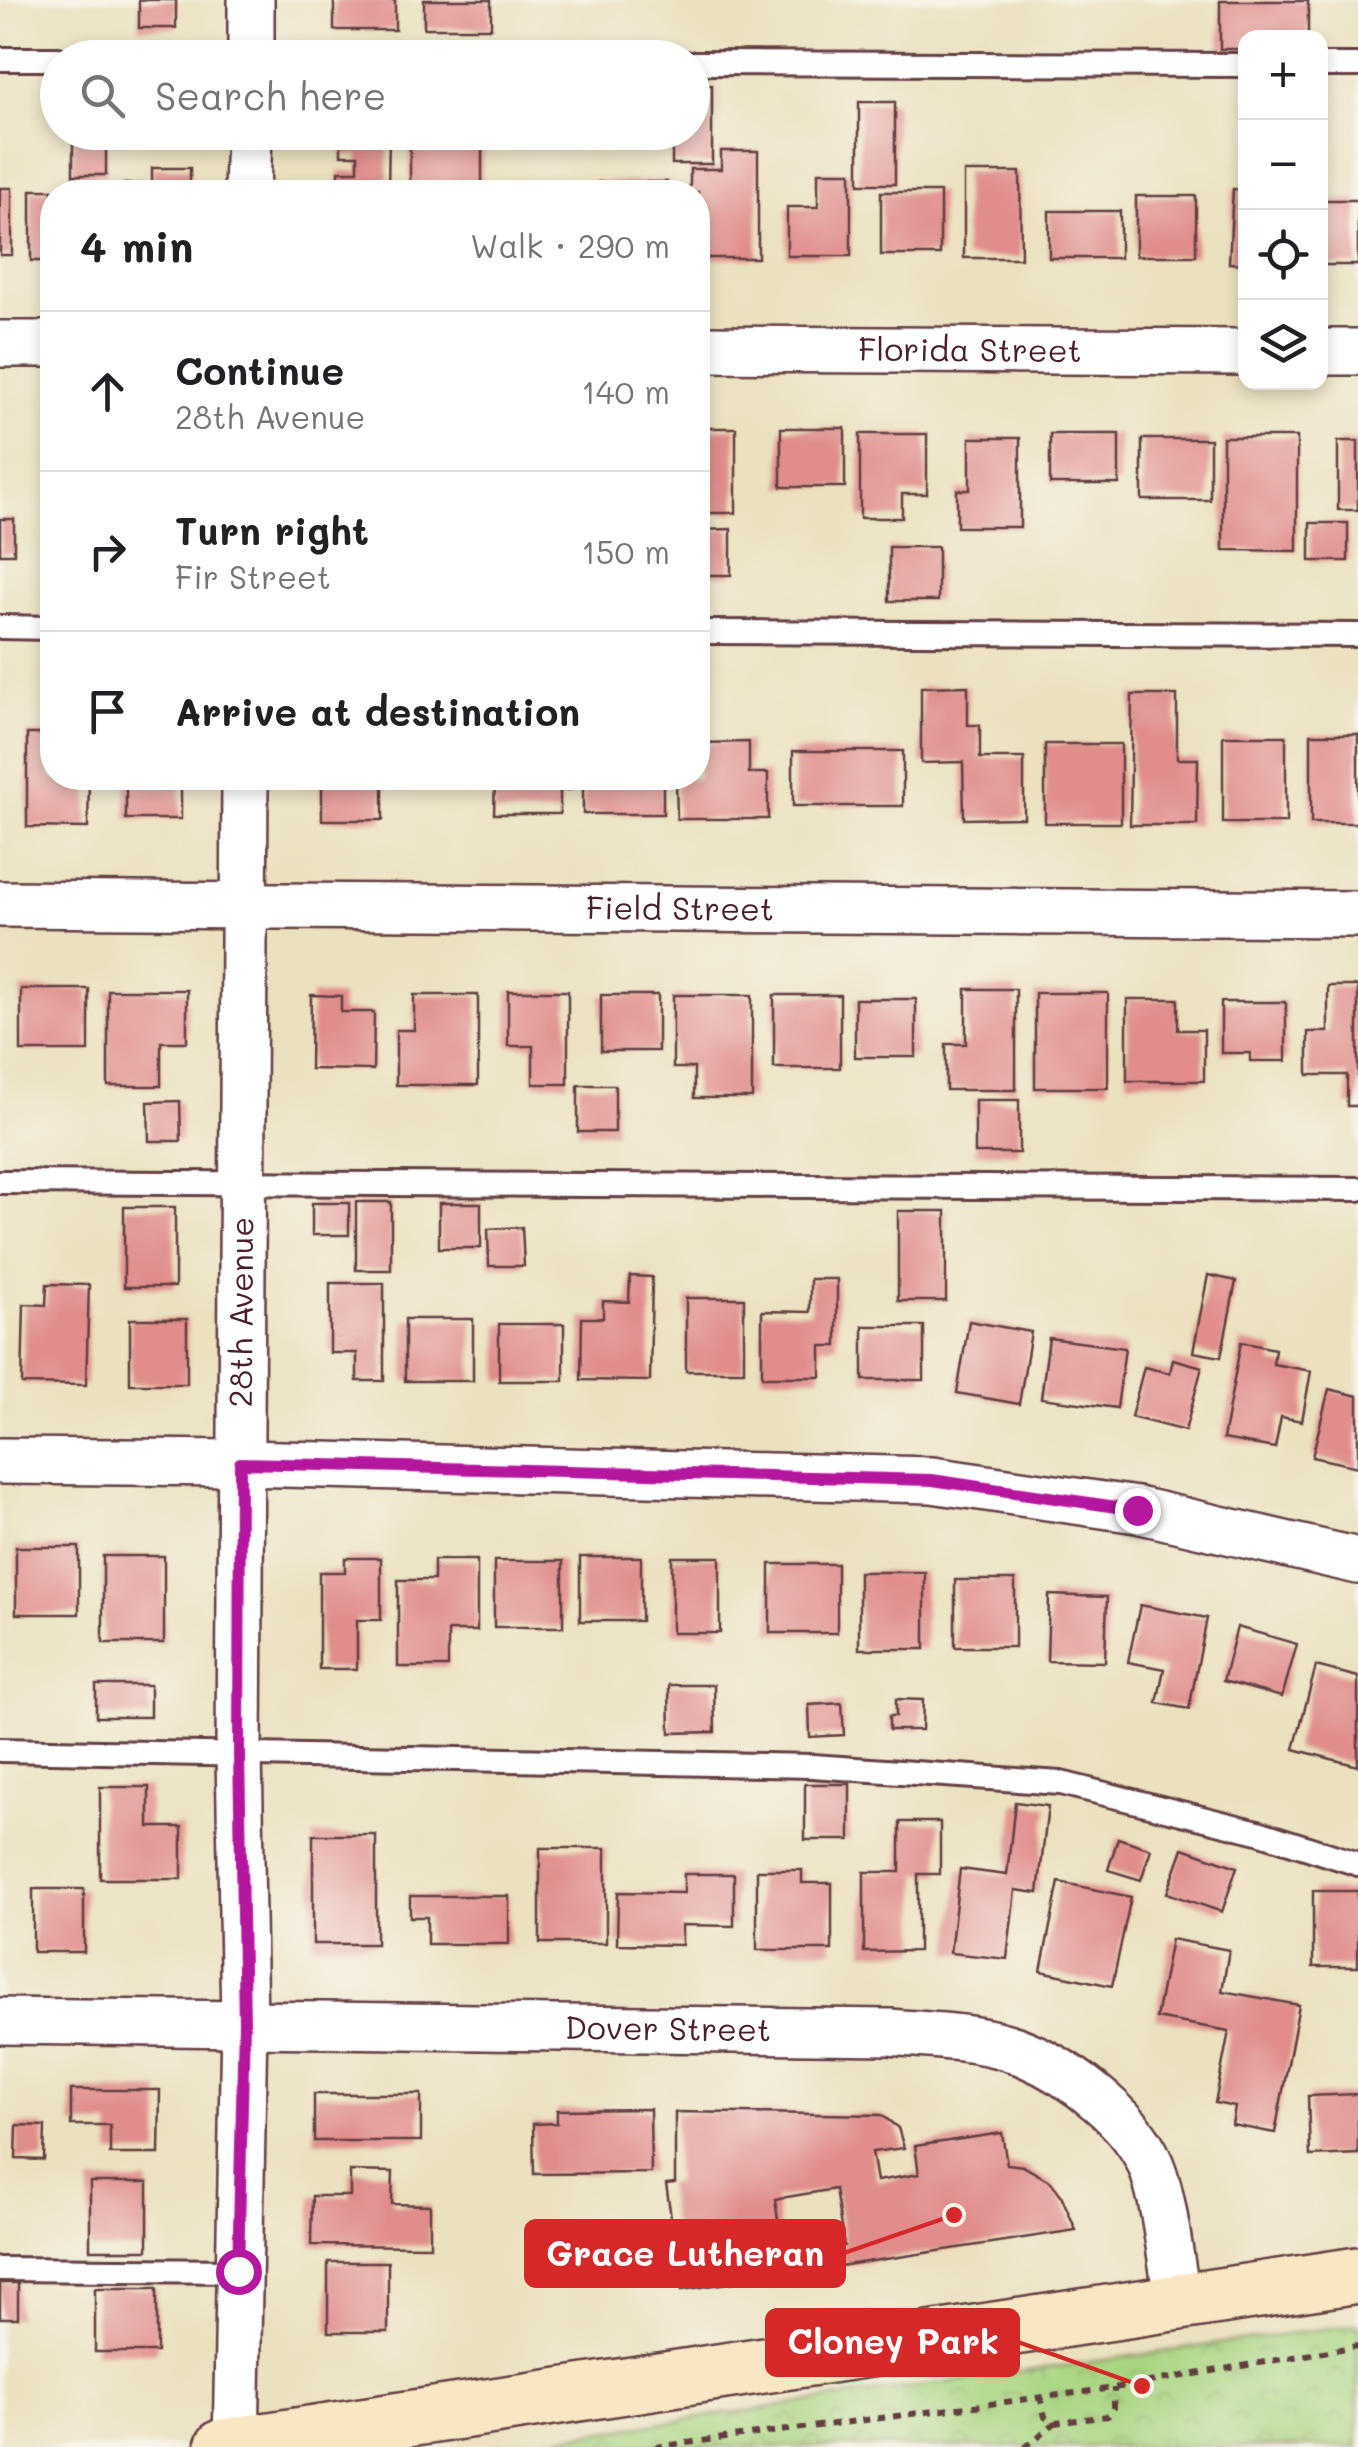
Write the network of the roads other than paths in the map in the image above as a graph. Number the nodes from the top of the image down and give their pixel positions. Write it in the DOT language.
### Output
graph roads {
  1 [pos="251,0"];
  2 [pos="251,40"];
  3 [pos="0,59"];
  4 [pos="40,59"];
  5 [pos="710,62"];
  6 [pos="1238,65"];
  7 [pos="1328,65"];
  8 [pos="1358,65"];
  9 [pos="248,150"];
  10 [pos="247,180"];
  11 [pos="0,344"];
  12 [pos="40,344"];
  13 [pos="710,349"];
  14 [pos="1238,352"];
  15 [pos="1328,352"];
  16 [pos="1358,352"];
  17 [pos="0,627"];
  18 [pos="40,628"];
  19 [pos="710,632"];
  20 [pos="1358,635"];
  21 [pos="245,790"];
  22 [pos="0,904"];
  23 [pos="245,906"];
  24 [pos="1358,914"];
  25 [pos="0,1182"];
  26 [pos="242,1184"];
  27 [pos="1358,1190"];
  28 [pos="0,1461"];
  29 [pos="240,1463"];
  30 [pos="1358,1561"];
  31 [pos="0,1750"];
  32 [pos="239,1753"];
  33 [pos="1358,1864"];
  34 [pos="0,2021"];
  35 [pos="244,2022"];
  36 [pos="0,2269"];
  37 [pos="238,2271"];
  38 [pos="1358,2275"];
  39 [pos="1178,2300"];
  40 [pos="232,2446"];
  1 -- 2 [label="street"];
  3 -- 4 [label="lane"];
  5 -- 6 [label="lane"];
  7 -- 8 [label="lane"];
  9 -- 10 [label="street"];
  11 -- 12 [label="street"];
  13 -- 14 [label="street, Florida Street"];
  15 -- 16 [label="street"];
  17 -- 18 [label="lane"];
  19 -- 20 [label="lane"];
  21 -- 23 [label="street, 28th Avenue"];
  22 -- 23 [label="street, Field Street"];
  23 -- 24 [label="street, Field Street"];
  23 -- 26 [label="street, 28th Avenue"];
  25 -- 26 [label="lane"];
  26 -- 27 [label="lane"];
  26 -- 29 [label="street, 28th Avenue"];
  28 -- 29 [label="street"];
  29 -- 30 [label="street"];
  29 -- 32 [label="street, 28th Avenue"];
  31 -- 32 [label="lane"];
  32 -- 33 [label="lane"];
  32 -- 35 [label="street, 28th Avenue"];
  34 -- 35 [label="street, Dover Street"];
  35 -- 37 [label="street, 28th Avenue"];
  35 -- 39 [label="street, Dover Street"];
  36 -- 37 [label="lane"];
  37 -- 40 [label="street, 28th Avenue"];
  38 -- 39 [label="main road"];
  39 -- 40 [label="main road"];
}
